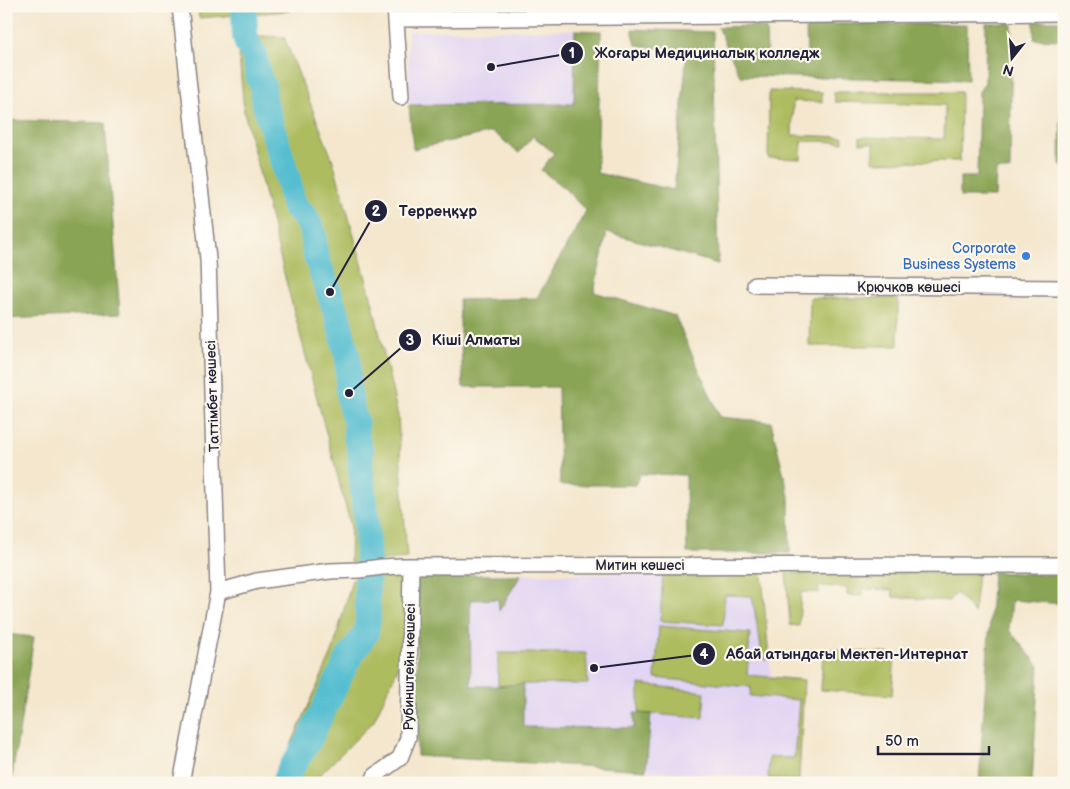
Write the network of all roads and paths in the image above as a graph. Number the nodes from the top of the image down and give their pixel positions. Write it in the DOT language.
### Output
graph roads {
  1 [pos="180,6"];
  2 [pos="395,13"];
  3 [pos="1064,13"];
  4 [pos="401,98"];
  5 [pos="755,285"];
  6 [pos="1064,288"];
  7 [pos="1064,565"];
  8 [pos="411,566"];
  9 [pos="218,592"];
  10 [pos="181,783"];
  11 [pos="373,783"];
  1 -- 9 [label="street, Таттімбет көшесі"];
  2 -- 3 [label="street"];
  2 -- 4 [label="street"];
  5 -- 6 [label="street, Крючков көшесі"];
  7 -- 8 [label="street, Митин көшесі"];
  8 -- 9 [label="street, Митин көшесі"];
  8 -- 11 [label="street, Рубинштейн көшесі"];
  9 -- 10 [label="street, Таттімбет көшесі"];
}
